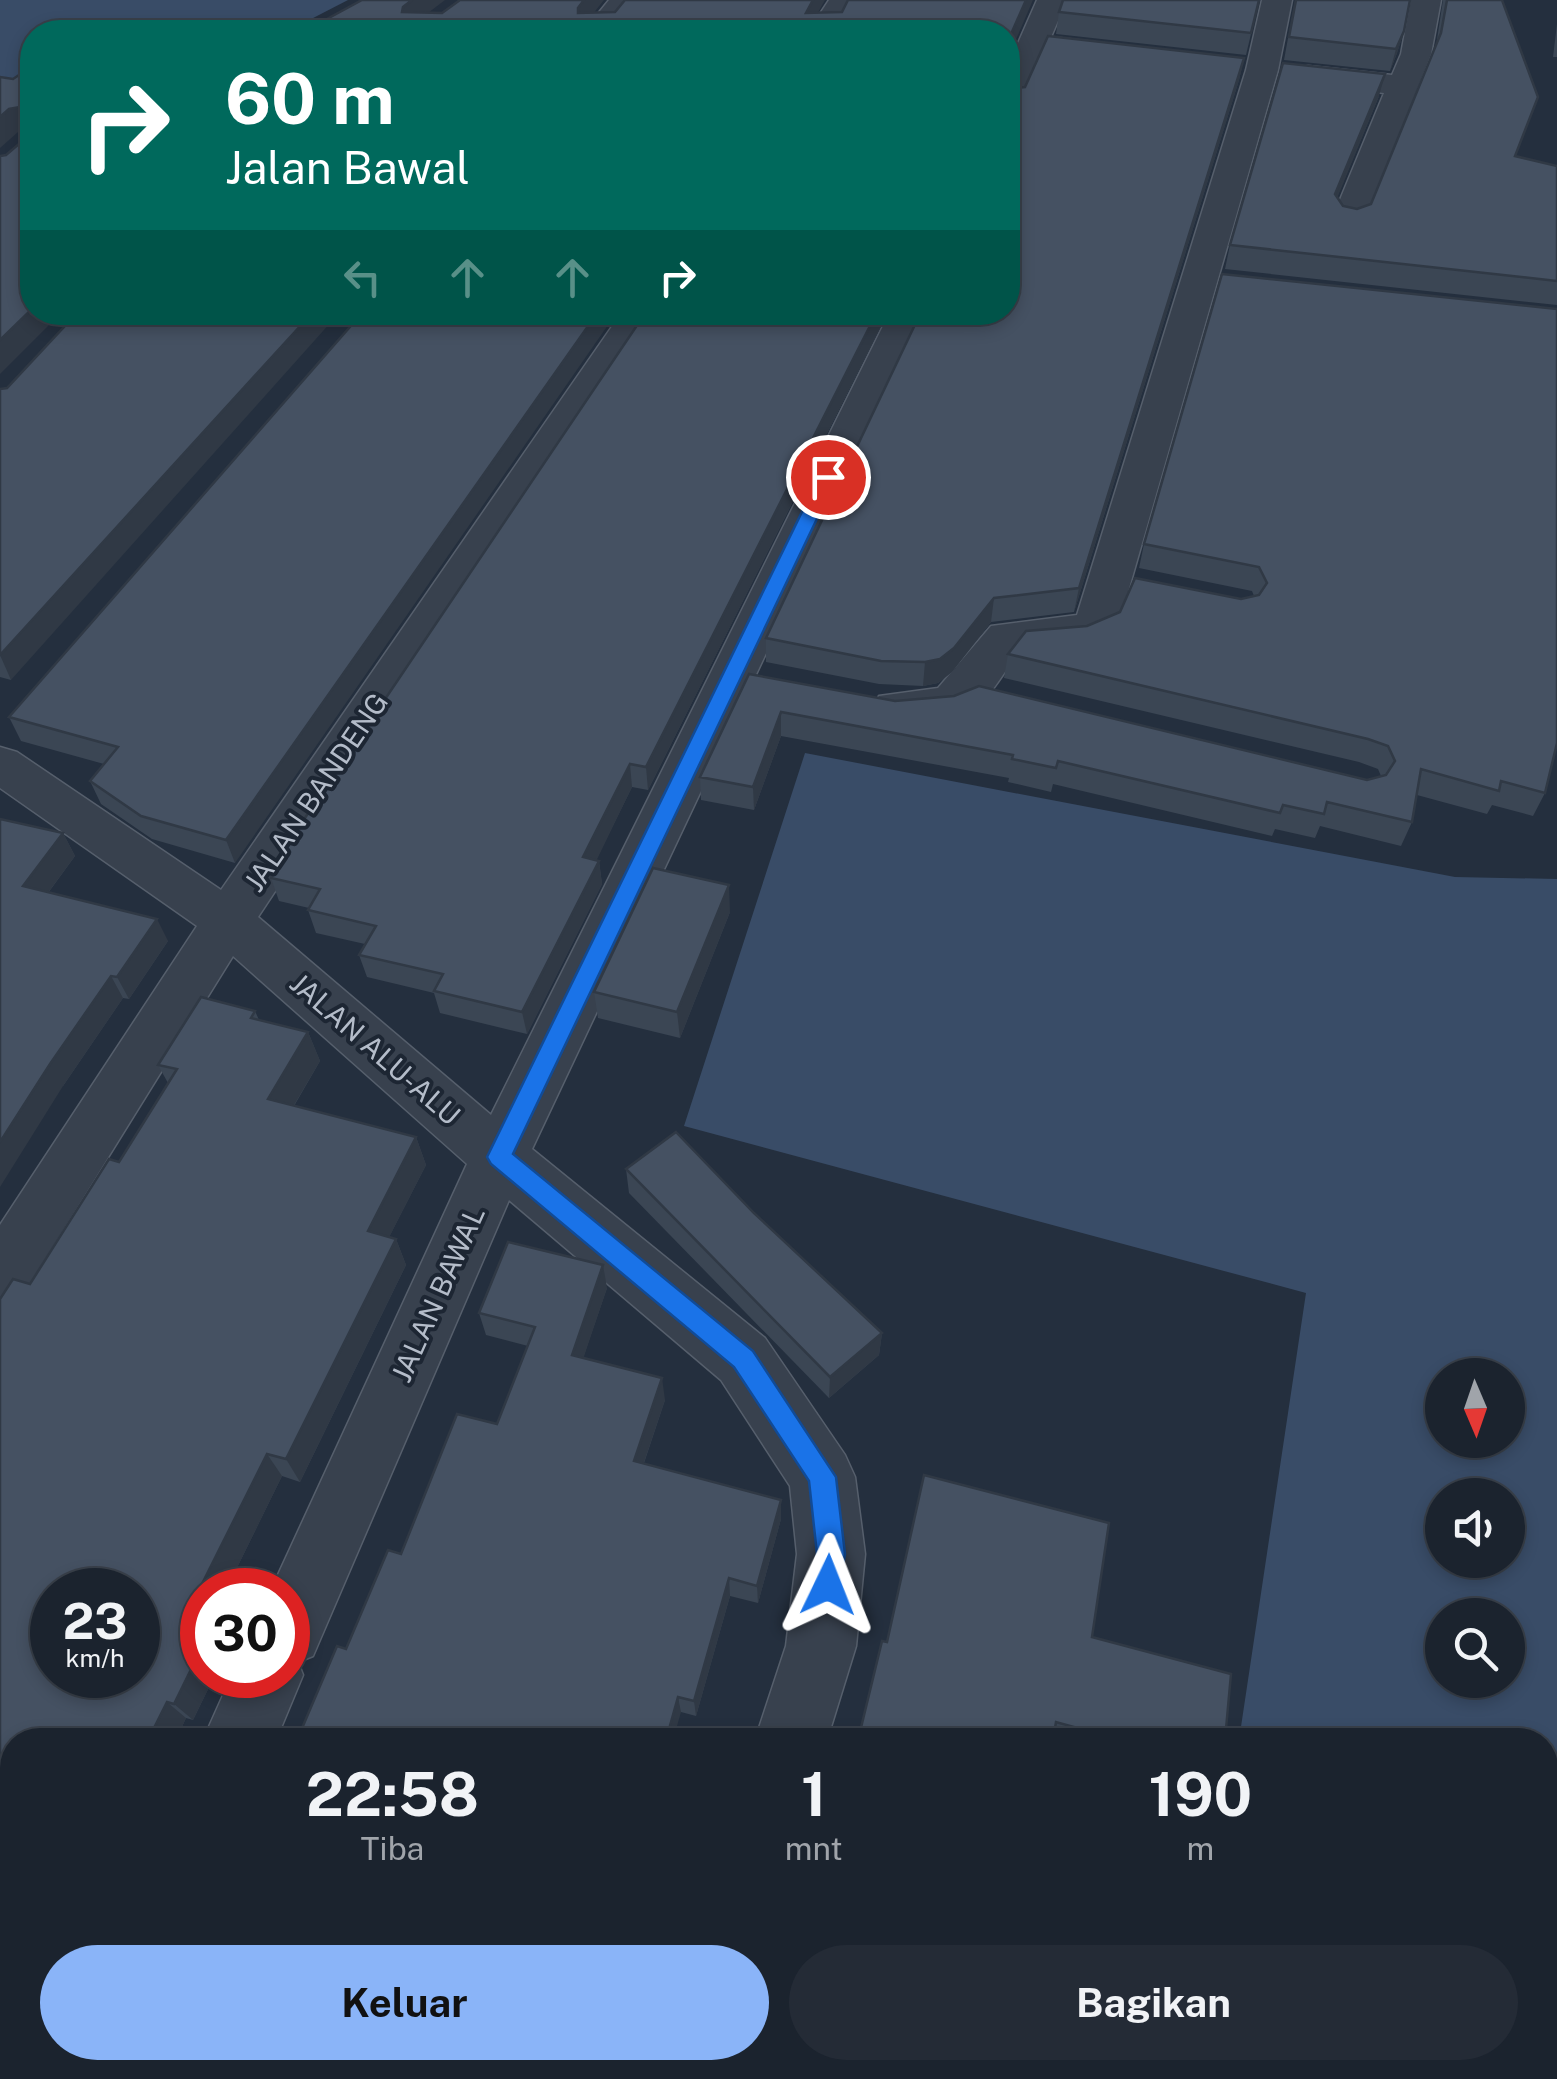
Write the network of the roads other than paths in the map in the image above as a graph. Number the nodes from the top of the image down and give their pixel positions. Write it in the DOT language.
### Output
graph roads {
  1 [pos="624,0"];
  2 [pos="1052,0"];
  3 [pos="1278,0"];
  4 [pos="1426,0"];
  5 [pos="608,20"];
  6 [pos="1032,44"];
  7 [pos="1147,57"];
  8 [pos="1223,66"];
  9 [pos="1262,70"];
  10 [pos="1020,72"];
  11 [pos="1404,86"];
  12 [pos="1349,219"];
  13 [pos="632,325"];
  14 [pos="903,325"];
  15 [pos="861,700"];
  16 [pos="0,764"];
  17 [pos="228,922"];
  18 [pos="499,1157"];
  19 [pos="0,1277"];
  20 [pos="310,1582"];
  21 [pos="258,1698"];
  22 [pos="244,1728"];
  23 [pos="794,1728"];
  1 -- 5 [label="street"];
  2 -- 6 [label="street"];
  3 -- 9 [label="street"];
  4 -- 11 [label="street"];
  6 -- 7 [label="street"];
  6 -- 10 [label="street"];
  8 -- 9 [label="street"];
  9 -- 11 [label="street"];
  9 -- 15 [label="street"];
  11 -- 12 [label="street"];
  13 -- 17 [label="street, JALAN BANDENG"];
  14 -- 18 [label="street, JALAN BAWAL"];
  16 -- 17 [label="street, JALAN ALU-ALU"];
  17 -- 18 [label="street, JALAN ALU-ALU"];
  17 -- 19 [label="street, JALAN BANDENG"];
  18 -- 20 [label="street, JALAN BAWAL"];
  18 -- 23 [label="street, JALAN ALU-ALU"];
  21 -- 22 [label="street"];
}
